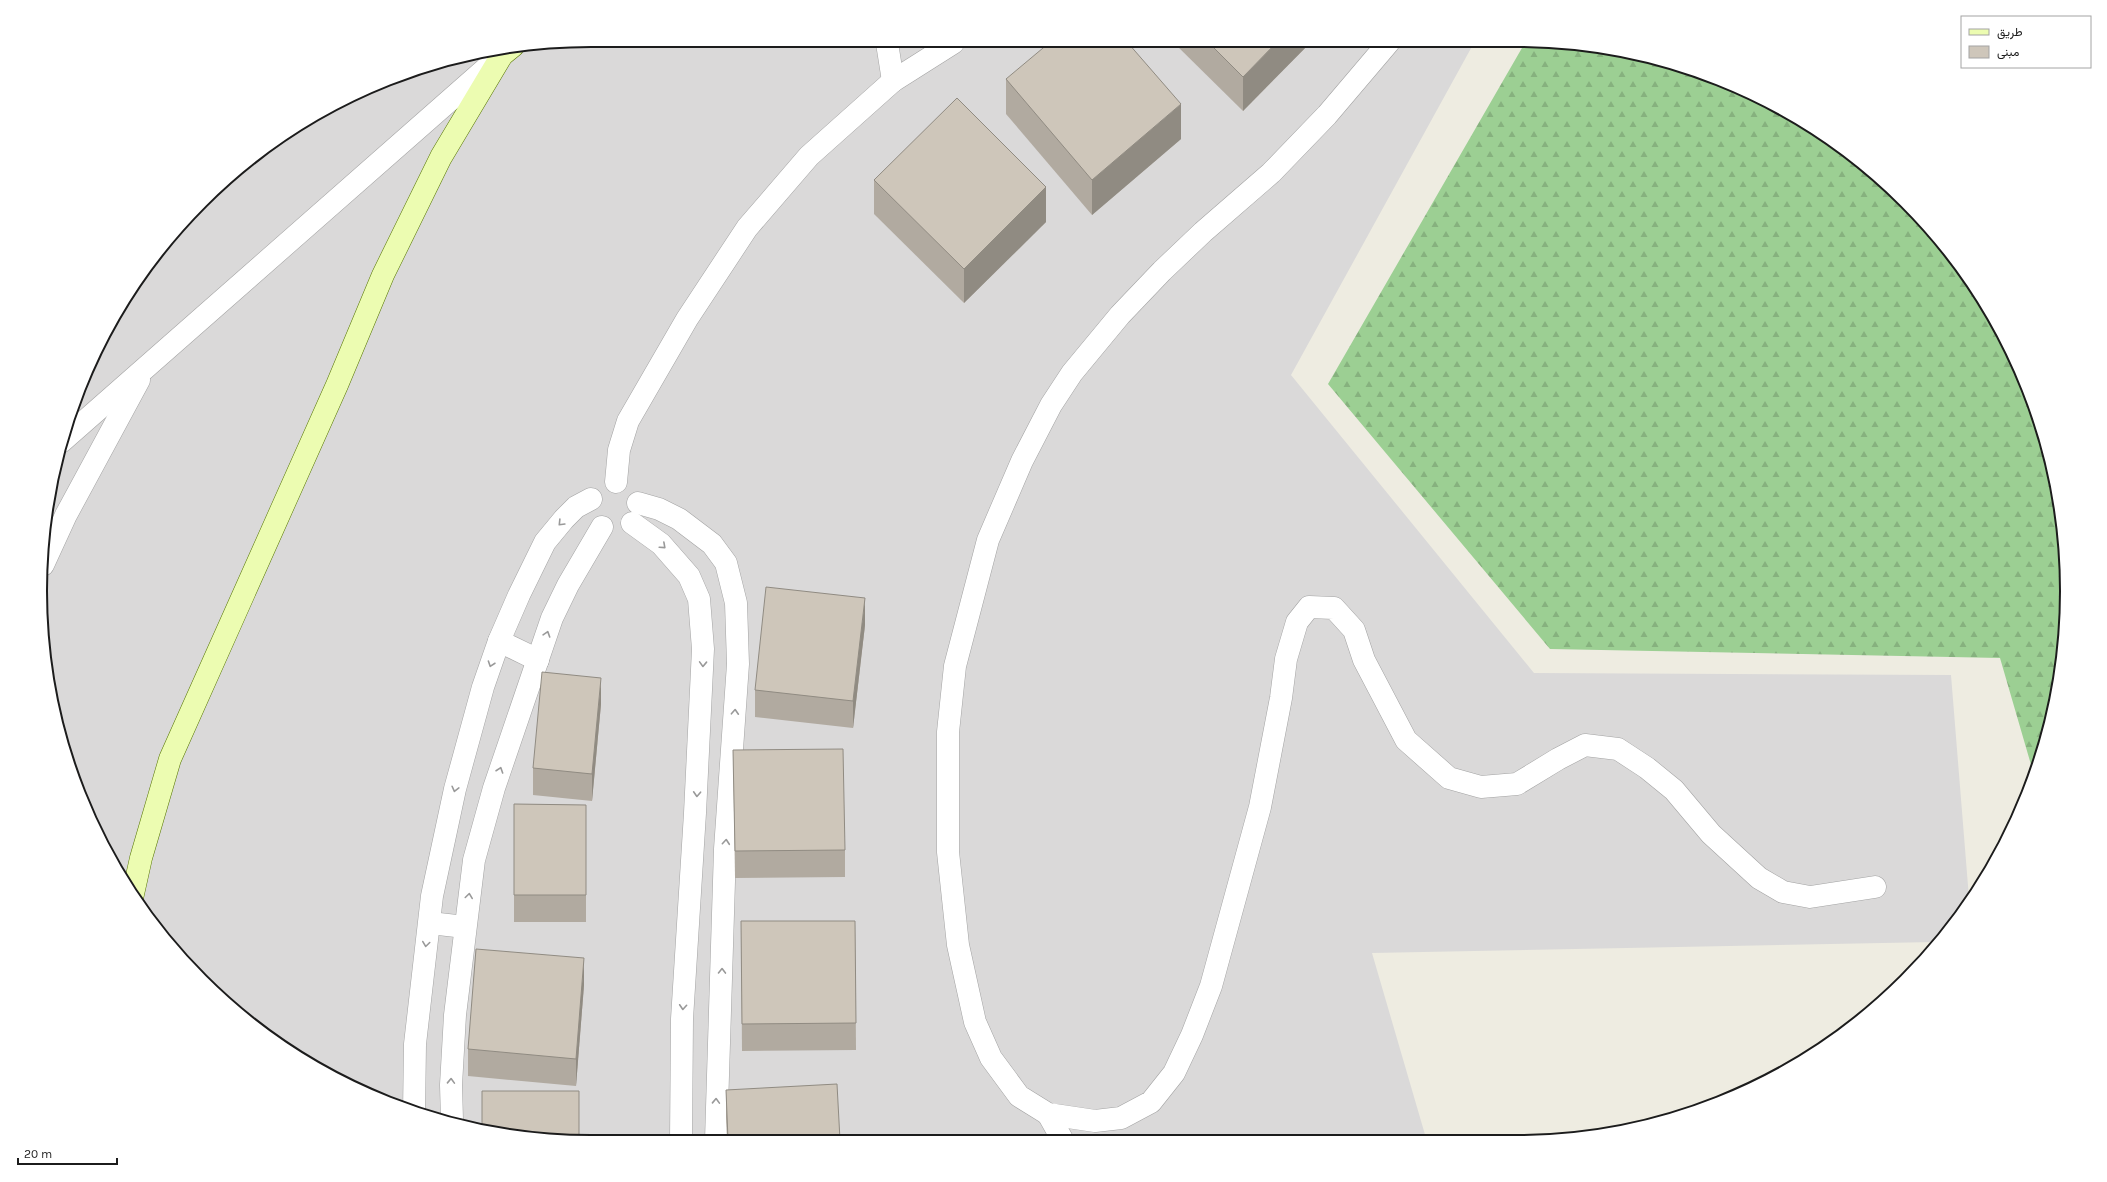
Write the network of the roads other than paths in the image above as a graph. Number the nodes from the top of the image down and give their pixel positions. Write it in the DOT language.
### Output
graph roads {
  1 [pos="887,47"];
  2 [pos="947,47"];
  3 [pos="1385,47"];
  4 [pos="504,54"];
  5 [pos="502,55"];
  6 [pos="893,81"];
  7 [pos="146,368"];
  8 [pos="71,433"];
  9 [pos="616,482"];
  10 [pos="591,498"];
  11 [pos="635,513"];
  12 [pos="602,527"];
  13 [pos="48,554"];
  14 [pos="499,641"];
  15 [pos="538,660"];
  16 [pos="135,886"];
  17 [pos="1876,887"];
  18 [pos="430,923"];
  19 [pos="465,927"];
  20 [pos="723,928"];
  21 [pos="687,932"];
  22 [pos="414,1105"];
  23 [pos="1048,1114"];
  24 [pos="452,1116"];
  25 [pos="681,1135"];
  26 [pos="716,1135"];
  27 [pos="1060,1135"];
  1 -- 6 [label="street"];
  2 -- 6 [label="street"];
  3 -- 23 [label="street"];
  4 -- 16 [label="main road"];
  5 -- 7 [label="street"];
  6 -- 9 [label="street"];
  7 -- 8 [label="street"];
  7 -- 13 [label="street"];
  9 -- 10 [label="street"];
  9 -- 11 [label="street"];
  10 -- 12 [label="street"];
  10 -- 14 [label="street, one-way"];
  11 -- 12 [label="street"];
  20 -- 11 [label="street, one-way"];
  11 -- 21 [label="street, one-way"];
  15 -- 12 [label="street, one-way"];
  14 -- 15 [label="street"];
  14 -- 18 [label="street, one-way"];
  19 -- 15 [label="street, one-way"];
  17 -- 23 [label="street"];
  18 -- 19 [label="street"];
  18 -- 22 [label="street, one-way"];
  24 -- 19 [label="street, one-way"];
  20 -- 21 [label="street"];
  26 -- 20 [label="street, one-way"];
  21 -- 25 [label="street, one-way"];
  23 -- 27 [label="street"];
}
